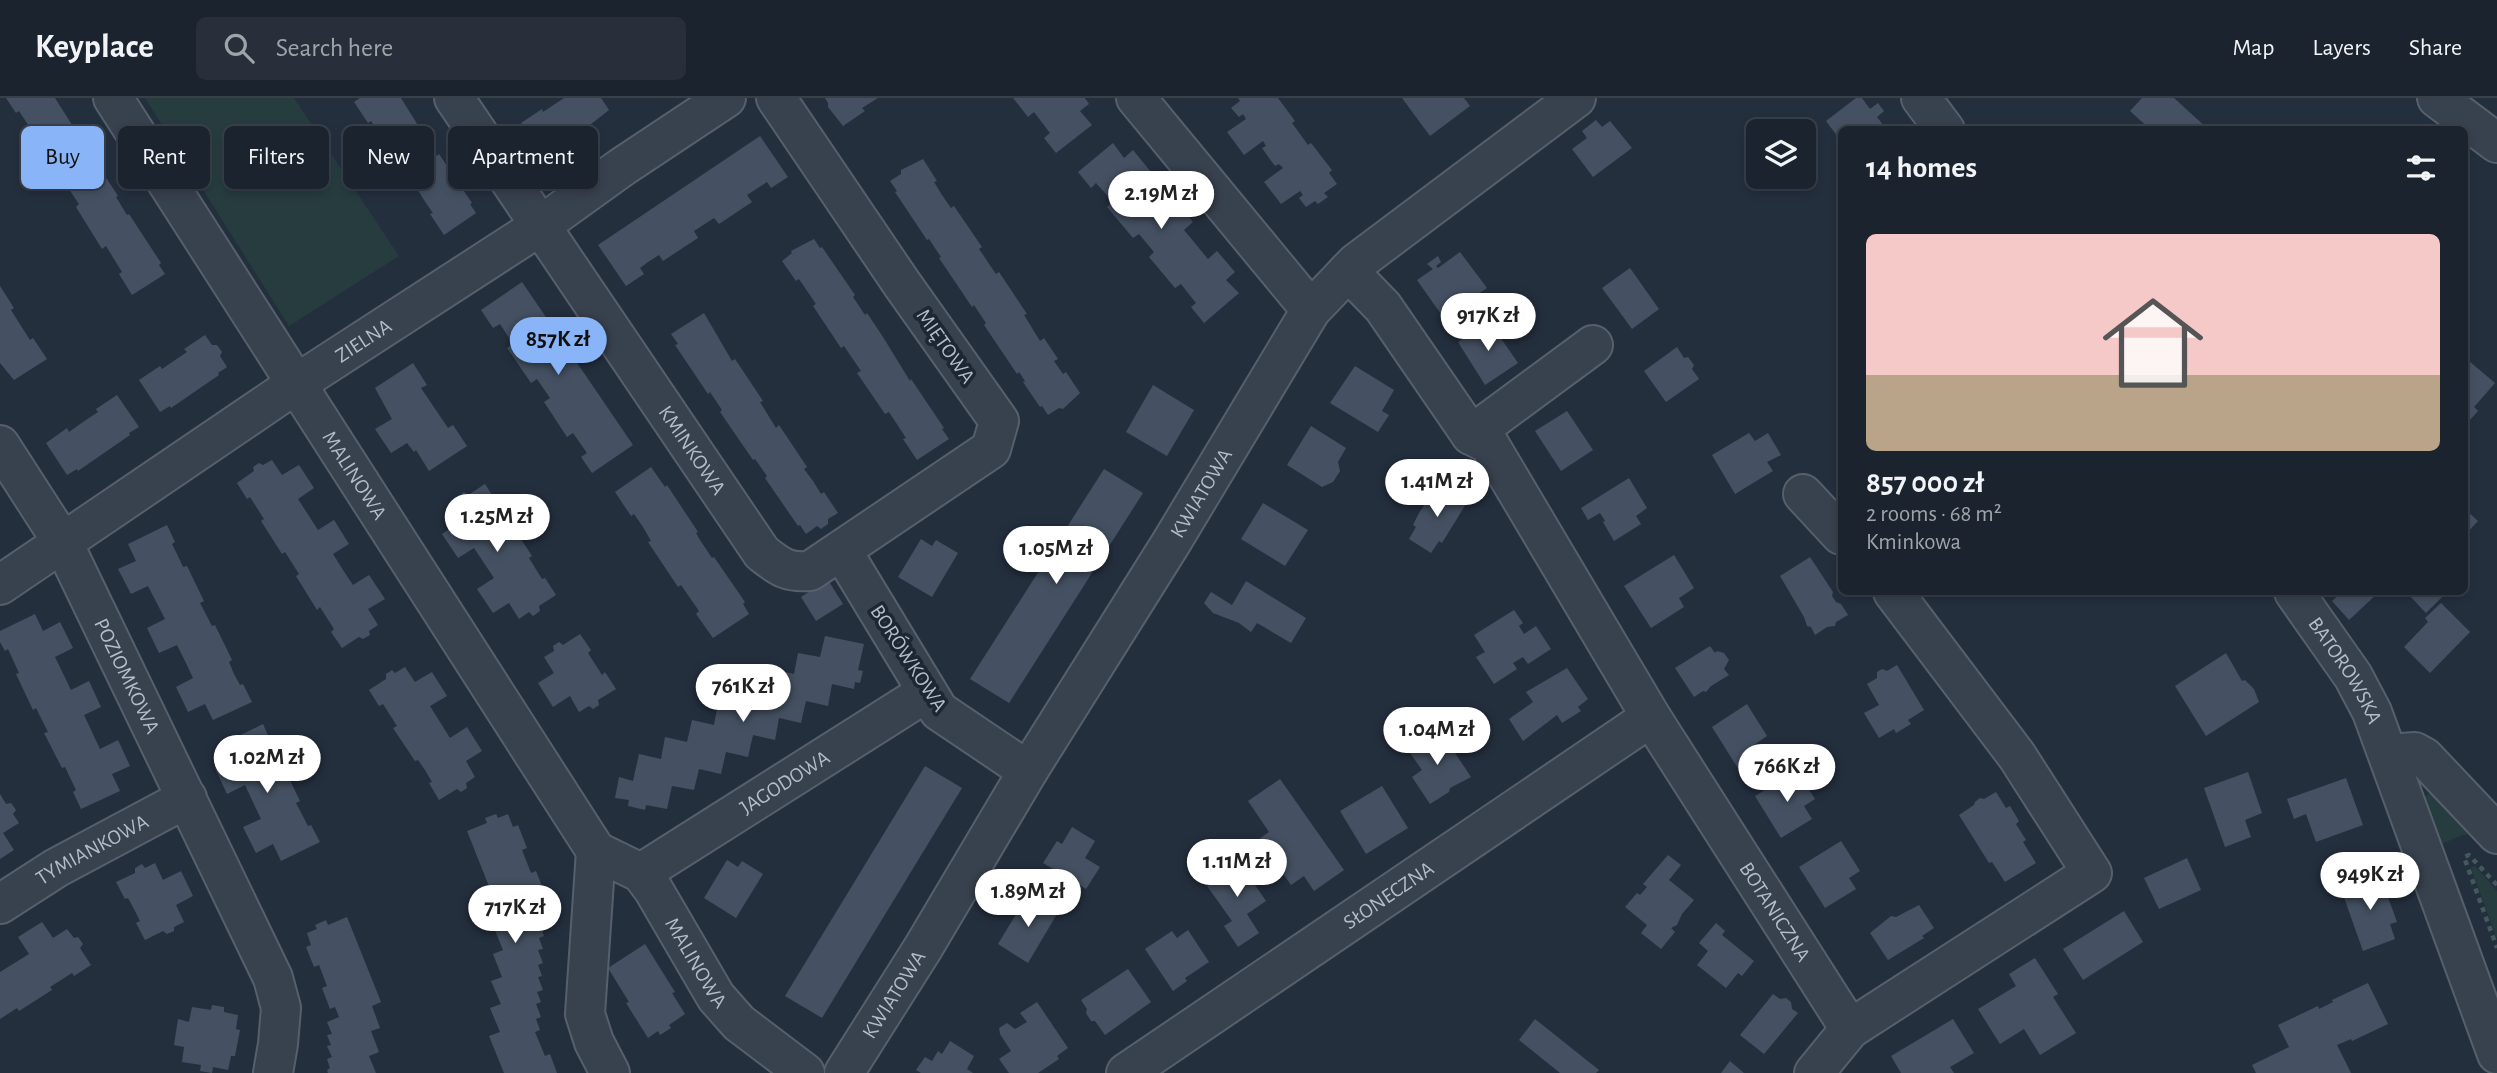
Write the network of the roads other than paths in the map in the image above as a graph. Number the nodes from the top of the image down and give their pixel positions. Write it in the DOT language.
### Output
graph roads {
  1 [pos="113,98"];
  2 [pos="454,98"];
  3 [pos="726,98"];
  4 [pos="776,98"];
  5 [pos="1136,98"];
  6 [pos="1576,98"];
  7 [pos="1921,98"];
  8 [pos="2437,98"];
  9 [pos="1942,126"];
  10 [pos="2497,143"];
  11 [pos="540,226"];
  12 [pos="1348,271"];
  13 [pos="1311,310"];
  14 [pos="1593,345"];
  15 [pos="296,384"];
  16 [pos="1471,435"];
  17 [pos="0,445"];
  18 [pos="1803,494"];
  19 [pos="1838,532"];
  20 [pos="63,543"];
  21 [pos="842,551"];
  22 [pos="0,585"];
  23 [pos="1895,595"];
  24 [pos="2296,595"];
  25 [pos="927,692"];
  26 [pos="1650,717"];
  27 [pos="2388,754"];
  28 [pos="1028,772"];
  29 [pos="187,798"];
  30 [pos="2497,834"];
  31 [pos="596,851"];
  32 [pos="641,873"];
  33 [pos="0,904"];
  34 [pos="1850,1029"];
  35 [pos="2497,1054"];
  36 [pos="273,1073"];
  37 [pos="610,1073"];
  38 [pos="805,1073"];
  39 [pos="845,1073"];
  40 [pos="1126,1073"];
  41 [pos="1814,1073"];
  1 -- 15 [label="street, MALINOWA"];
  2 -- 11 [label="street, KMINKOWA"];
  3 -- 11 [label="street, ZIELNA"];
  4 -- 21 [label="street, MIĘTOWA"];
  5 -- 13 [label="street"];
  6 -- 12 [label="street, KWIATOWA"];
  7 -- 9 [label="street"];
  8 -- 10 [label="street"];
  11 -- 15 [label="street, ZIELNA"];
  11 -- 21 [label="street, KMINKOWA"];
  12 -- 13 [label="street, KWIATOWA"];
  12 -- 16 [label="street, BOTANICZNA"];
  13 -- 28 [label="street, KWIATOWA"];
  14 -- 16 [label="street"];
  15 -- 20 [label="street, ZIELNA"];
  15 -- 31 [label="street, MALINOWA"];
  16 -- 26 [label="street, BOTANICZNA"];
  17 -- 20 [label="street, POZIOMKOWA"];
  18 -- 19 [label="street"];
  20 -- 22 [label="street, ZIELNA"];
  20 -- 29 [label="street, POZIOMKOWA"];
  21 -- 25 [label="street, BORÓWKOWA"];
  23 -- 34 [label="street"];
  24 -- 27 [label="street, BATOROWSKA"];
  25 -- 28 [label="street, BORÓWKOWA"];
  25 -- 32 [label="street, JAGODOWA"];
  26 -- 34 [label="street, BOTANICZNA"];
  26 -- 40 [label="street, SŁONECZNA"];
  27 -- 30 [label="street"];
  27 -- 35 [label="street, BATOROWSKA"];
  28 -- 39 [label="street, KWIATOWA"];
  29 -- 33 [label="street, TYMIANKOWA"];
  29 -- 36 [label="street, POZIOMKOWA"];
  31 -- 32 [label="street"];
  31 -- 37 [label="street"];
  32 -- 38 [label="street, MALINOWA"];
  34 -- 41 [label="street"];
}
